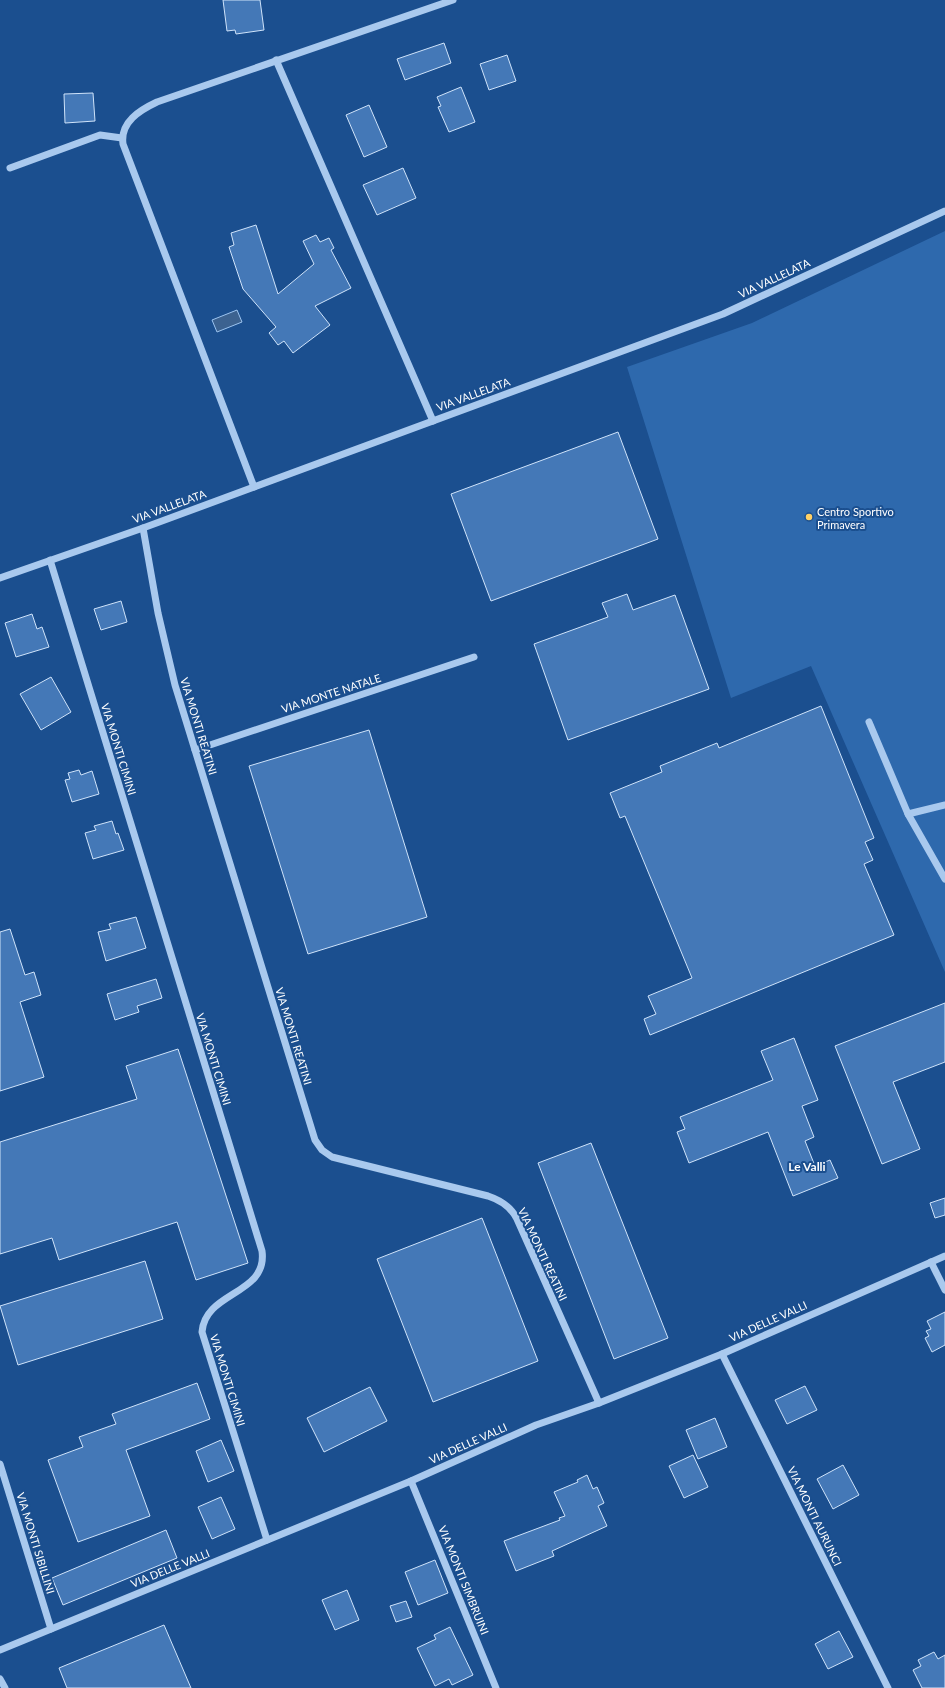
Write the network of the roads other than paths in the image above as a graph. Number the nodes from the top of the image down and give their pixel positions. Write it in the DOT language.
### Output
graph roads {
  1 [pos="453,0"];
  2 [pos="276,60"];
  3 [pos="122,138"];
  4 [pos="10,168"];
  5 [pos="945,211"];
  6 [pos="434,420"];
  7 [pos="254,487"];
  8 [pos="143,528"];
  9 [pos="50,560"];
  10 [pos="0,578"];
  11 [pos="474,657"];
  12 [pos="869,722"];
  13 [pos="194,750"];
  14 [pos="945,805"];
  15 [pos="908,814"];
  16 [pos="945,879"];
  17 [pos="945,1256"];
  18 [pos="931,1262"];
  19 [pos="945,1290"];
  20 [pos="722,1354"];
  21 [pos="599,1404"];
  22 [pos="0,1464"];
  23 [pos="411,1481"];
  24 [pos="267,1540"];
  25 [pos="51,1629"];
  26 [pos="0,1650"];
  27 [pos="0,1679"];
  28 [pos="5,1688"];
  29 [pos="496,1688"];
  30 [pos="888,1688"];
  1 -- 2 [label="street"];
  2 -- 3 [label="street"];
  2 -- 6 [label="street"];
  3 -- 4 [label="street"];
  3 -- 7 [label="street"];
  5 -- 6 [label="street, VIA VALLELATA"];
  6 -- 7 [label="street, VIA VALLELATA"];
  7 -- 8 [label="street, VIA VALLELATA"];
  8 -- 9 [label="street, VIA VALLELATA"];
  8 -- 13 [label="street, VIA MONTI REATINI"];
  9 -- 10 [label="street, VIA VALLELATA"];
  9 -- 24 [label="street, VIA MONTI CIMINI"];
  11 -- 13 [label="street, VIA MONTE NATALE"];
  12 -- 15 [label="street"];
  13 -- 21 [label="street, VIA MONTI REATINI"];
  14 -- 15 [label="street"];
  15 -- 16 [label="street"];
  17 -- 18 [label="street, VIA DELLE VALLI"];
  18 -- 19 [label="street"];
  18 -- 20 [label="street, VIA DELLE VALLI"];
  20 -- 21 [label="street, VIA DELLE VALLI"];
  20 -- 30 [label="street, VIA MONTI AURUNCI"];
  21 -- 23 [label="street, VIA DELLE VALLI"];
  22 -- 25 [label="street, VIA MONTI SIBILLINI"];
  23 -- 24 [label="street, VIA DELLE VALLI"];
  23 -- 29 [label="street, VIA MONTI SIMBRUINI"];
  24 -- 25 [label="street, VIA DELLE VALLI"];
  25 -- 26 [label="street, VIA DELLE VALLI"];
  27 -- 28 [label="street"];
}
